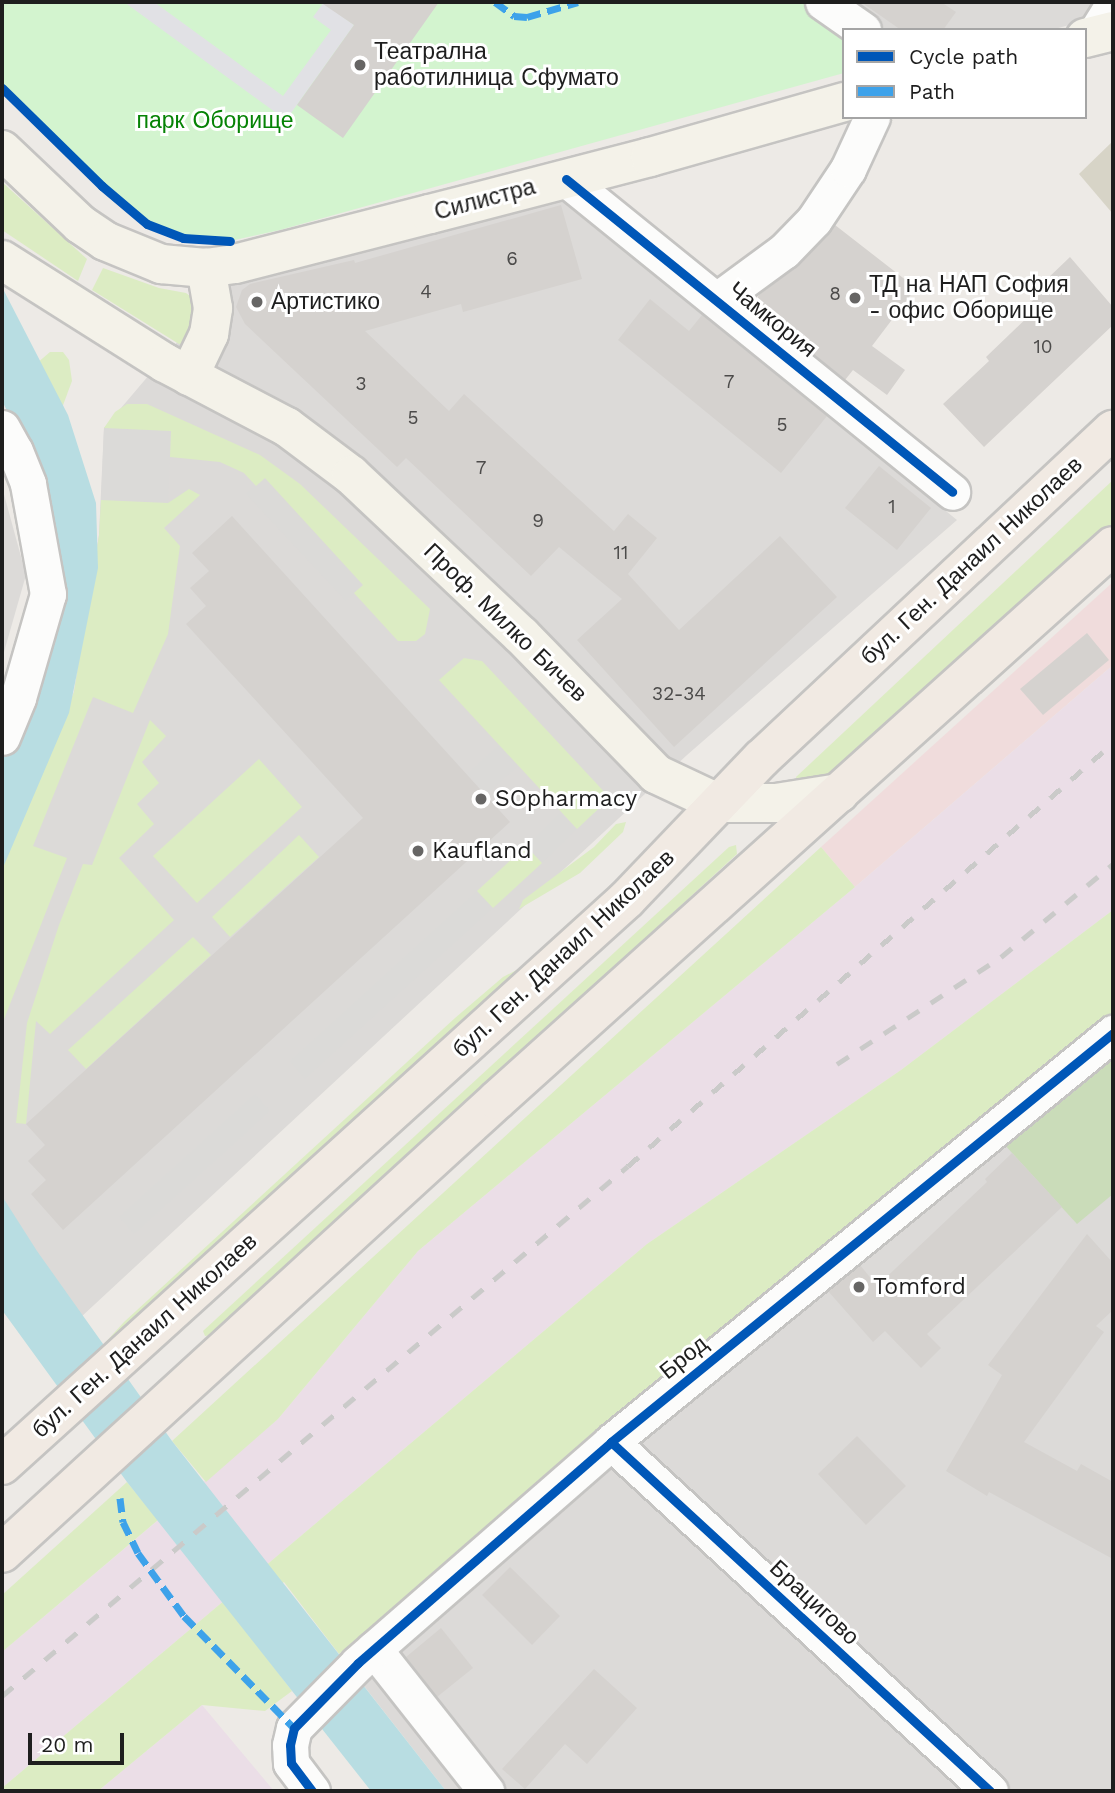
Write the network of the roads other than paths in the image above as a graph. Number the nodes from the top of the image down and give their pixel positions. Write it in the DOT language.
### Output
graph roads {
  1 [pos="822,2"];
  2 [pos="860,28"];
  3 [pos="842,103"];
  4 [pos="871,119"];
  5 [pos="2,150"];
  6 [pos="566,179"];
  7 [pos="2,260"];
  8 [pos="206,268"];
  9 [pos="717,300"];
  10 [pos="189,376"];
  11 [pos="2,428"];
  12 [pos="1113,430"];
  13 [pos="952,492"];
  14 [pos="1113,546"];
  15 [pos="10,695"];
  16 [pos="2,737"];
  17 [pos="839,793"];
  18 [pos="718,803"];
  19 [pos="1113,1033"];
  20 [pos="611,1442"];
  21 [pos="2,1465"];
  22 [pos="2,1553"];
  23 [pos="366,1656"];
  24 [pos="312,1791"];
  25 [pos="486,1791"];
  26 [pos="990,1791"];
  1 -- 2 [label="street"];
  3 -- 6 [label="main road, Силистра"];
  4 -- 9 [label="street"];
  5 -- 8 [label="main road, Силистра"];
  6 -- 8 [label="main road, Силистра"];
  6 -- 9 [label="street, Чамкория"];
  7 -- 10 [label="main road, Проф. Милко Бичев"];
  8 -- 10 [label="main road"];
  9 -- 13 [label="street, Чамкория"];
  10 -- 18 [label="main road, Проф. Милко Бичев"];
  11 -- 15 [label="street"];
  12 -- 18 [label="main road, бул. Ген. Данаил Николаев"];
  14 -- 17 [label="main road"];
  15 -- 16 [label="street"];
  17 -- 18 [label="main road, Проф. Милко Бичев"];
  17 -- 22 [label="main road"];
  18 -- 21 [label="main road, бул. Ген. Данаил Николаев"];
  19 -- 20 [label="street, Брод"];
  20 -- 23 [label="street, Брод"];
  20 -- 26 [label="street, Брацигово"];
  23 -- 24 [label="street, Брод"];
  23 -- 25 [label="street"];
}
